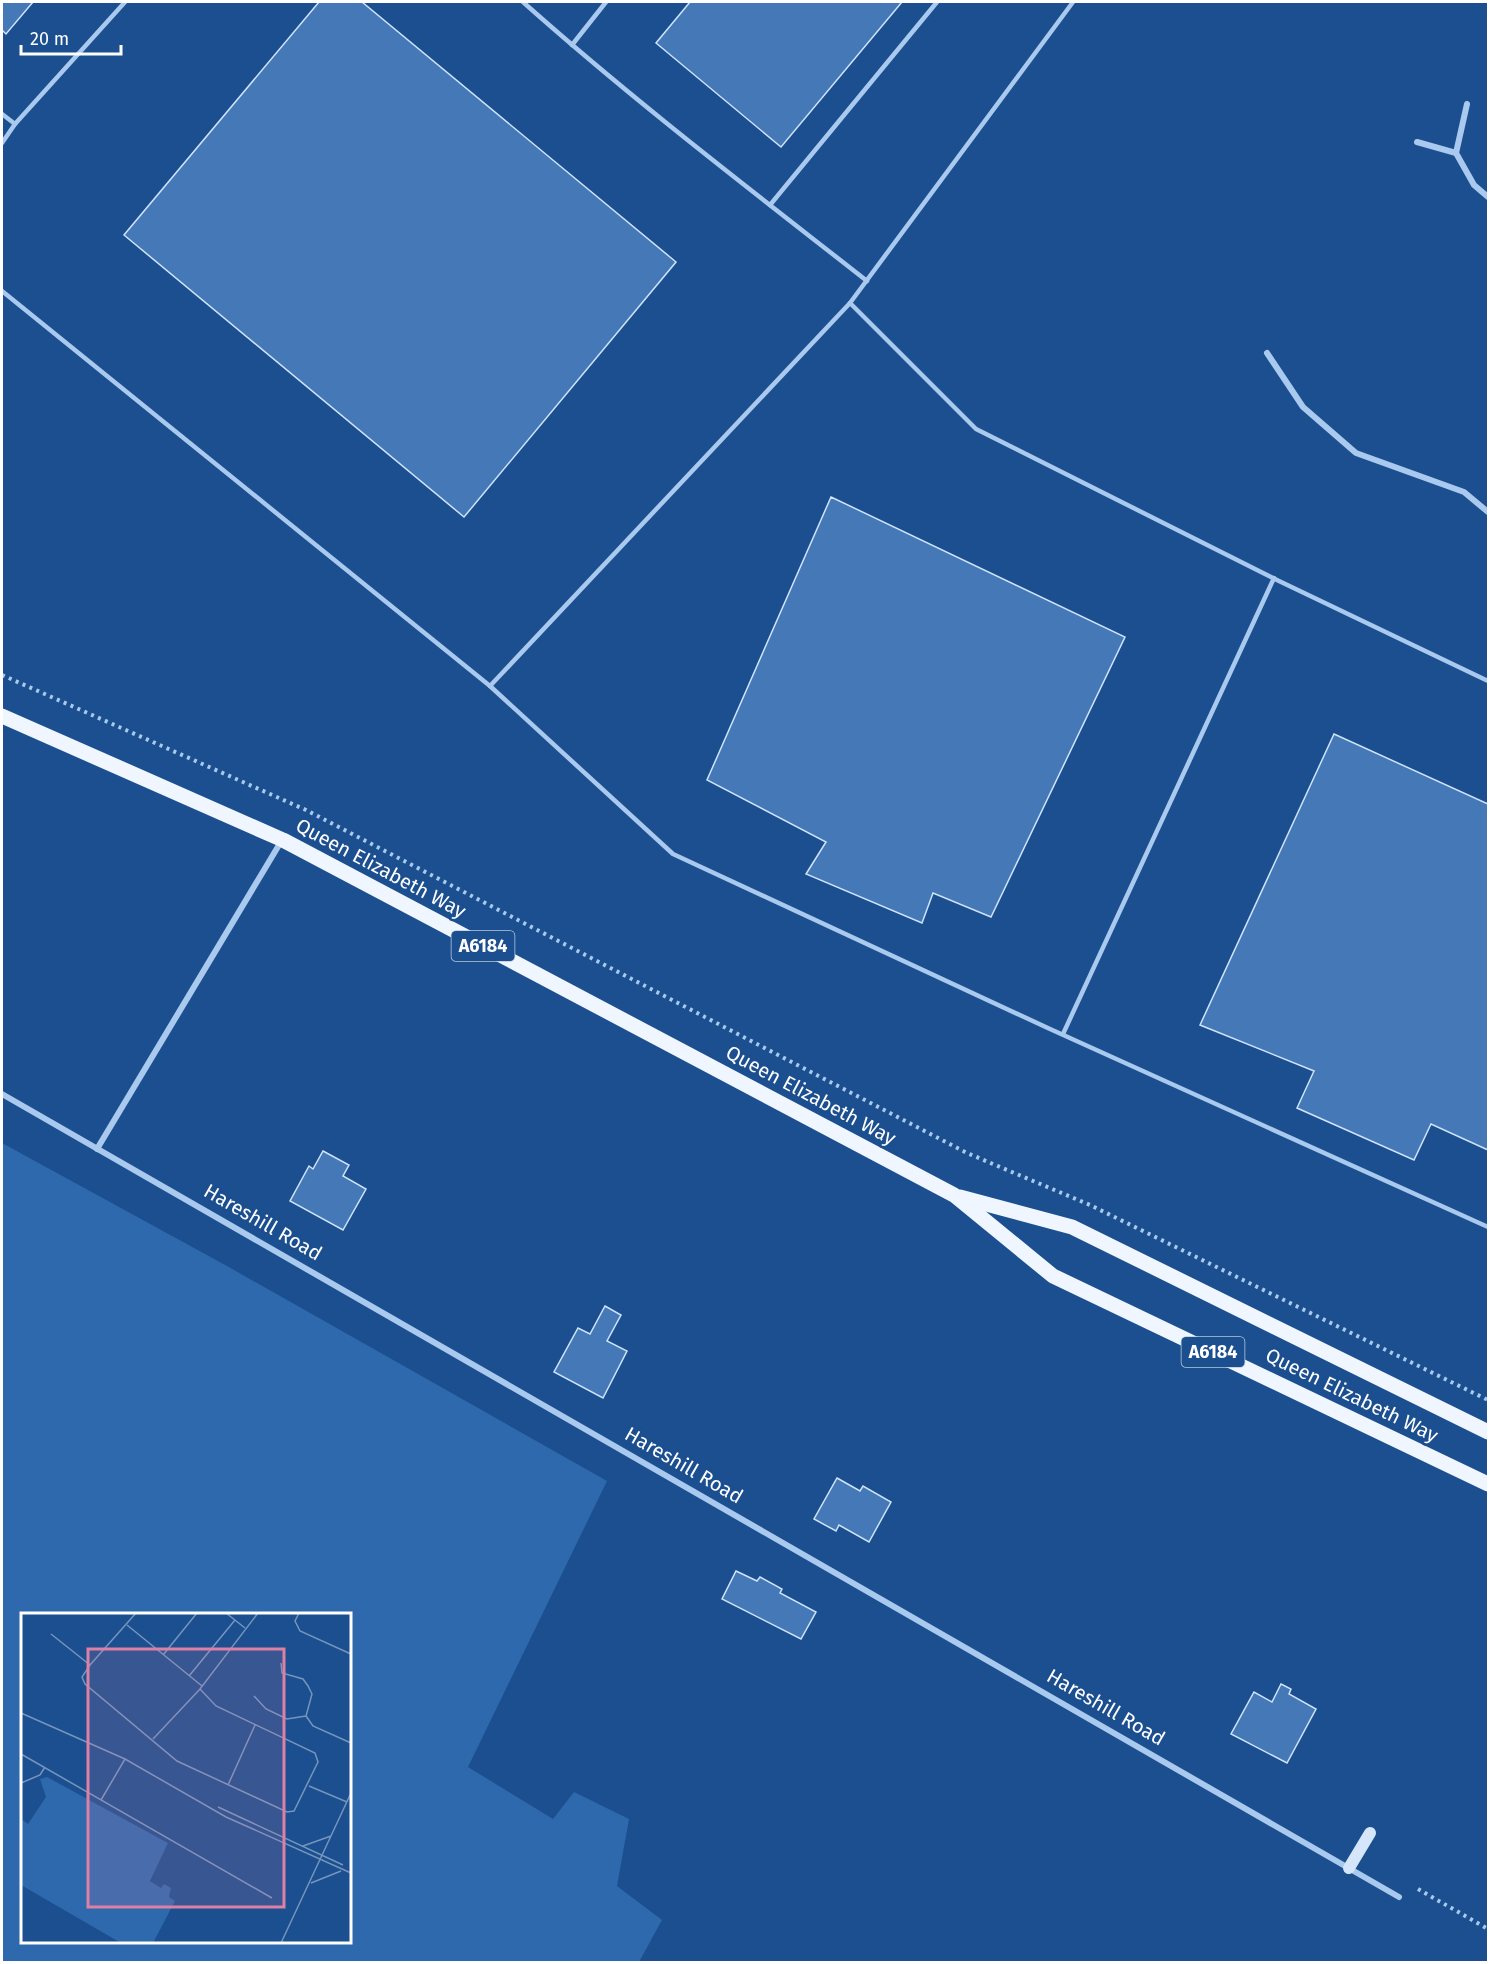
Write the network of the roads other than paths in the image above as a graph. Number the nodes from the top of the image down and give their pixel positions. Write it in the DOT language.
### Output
graph roads {
  1 [pos="124,2"];
  2 [pos="523,2"];
  3 [pos="606,2"];
  4 [pos="937,2"];
  5 [pos="1073,2"];
  6 [pos="572,45"];
  7 [pos="1467,104"];
  8 [pos="2,114"];
  9 [pos="15,124"];
  10 [pos="1417,142"];
  11 [pos="2,143"];
  12 [pos="1456,153"];
  13 [pos="1488,197"];
  14 [pos="770,205"];
  15 [pos="867,281"];
  16 [pos="2,291"];
  17 [pos="850,303"];
  18 [pos="1267,353"];
  19 [pos="1488,512"];
  20 [pos="1274,578"];
  21 [pos="1488,681"];
  22 [pos="490,686"];
  23 [pos="2,716"];
  24 [pos="283,840"];
  25 [pos="1063,1034"];
  26 [pos="2,1094"];
  27 [pos="97,1149"];
  28 [pos="954,1195"];
  29 [pos="1488,1227"];
  30 [pos="1488,1432"];
  31 [pos="1488,1484"];
  32 [pos="1370,1833"];
  33 [pos="1349,1868"];
  34 [pos="1399,1897"];
  1 -- 9 [label="lane"];
  2 -- 6 [label="lane"];
  3 -- 6 [label="lane"];
  4 -- 14 [label="lane"];
  5 -- 15 [label="lane"];
  6 -- 14 [label="lane"];
  7 -- 12 [label="street"];
  8 -- 9 [label="lane"];
  9 -- 11 [label="lane"];
  10 -- 12 [label="street"];
  12 -- 13 [label="street"];
  14 -- 15 [label="lane"];
  15 -- 17 [label="lane"];
  16 -- 22 [label="lane"];
  17 -- 20 [label="lane"];
  17 -- 22 [label="lane"];
  18 -- 19 [label="street"];
  20 -- 21 [label="lane"];
  20 -- 25 [label="lane"];
  22 -- 25 [label="lane"];
  23 -- 24 [label="main road, Queen Elizabeth Way / A6184"];
  24 -- 27 [label="street"];
  24 -- 28 [label="main road, Queen Elizabeth Way / A6184"];
  25 -- 29 [label="lane"];
  26 -- 27 [label="street, Hareshill Road"];
  27 -- 33 [label="street, Hareshill Road"];
  28 -- 30 [label="main road, Queen Elizabeth Way / A6184"];
  28 -- 31 [label="main road, Queen Elizabeth Way / A6184"];
  32 -- 33 [label="street"];
  33 -- 34 [label="street, Hareshill Road"];
}
